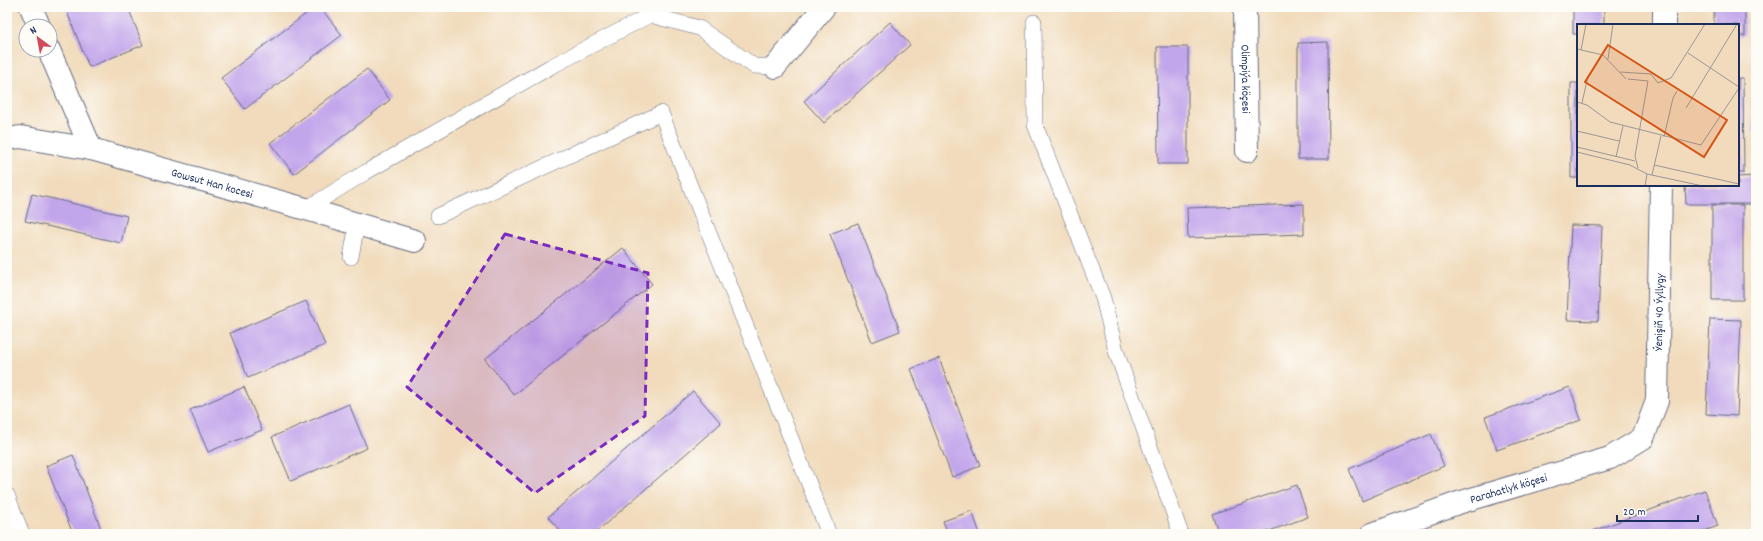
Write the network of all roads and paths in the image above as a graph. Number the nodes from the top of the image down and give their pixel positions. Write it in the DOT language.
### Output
graph roads {
  1 [pos="31,7"];
  2 [pos="824,7"];
  3 [pos="1245,7"];
  4 [pos="1664,7"];
  5 [pos="36,18"];
  6 [pos="1034,22"];
  7 [pos="1664,24"];
  8 [pos="52,58"];
  9 [pos="775,67"];
  10 [pos="7,139"];
  11 [pos="91,149"];
  12 [pos="1247,151"];
  13 [pos="1661,186"];
  14 [pos="306,209"];
  15 [pos="438,216"];
  16 [pos="357,224"];
  17 [pos="416,241"];
  18 [pos="351,257"];
  19 [pos="1643,438"];
  20 [pos="7,495"];
  21 [pos="22,534"];
  22 [pos="829,534"];
  23 [pos="1181,534"];
  24 [pos="1372,534"];
  1 -- 5 [label="street"];
  2 -- 9 [label="street"];
  3 -- 12 [label="street, Olimpiýa köçesi"];
  4 -- 7 [label="street"];
  6 -- 23 [label="lane"];
  8 -- 11 [label="street"];
  9 -- 14 [label="lane"];
  10 -- 11 [label="street, Gowsut Han kocesi"];
  11 -- 14 [label="street, Gowsut Han kocesi"];
  13 -- 19 [label="street, Ýenişiň 40 Ýyllygy"];
  14 -- 16 [label="street, Gowsut Han kocesi"];
  15 -- 22 [label="lane"];
  16 -- 17 [label="street, Gowsut Han kocesi"];
  16 -- 18 [label="lane"];
  19 -- 24 [label="street, Parahatlyk köçesi"];
  20 -- 21 [label="lane"];
}
